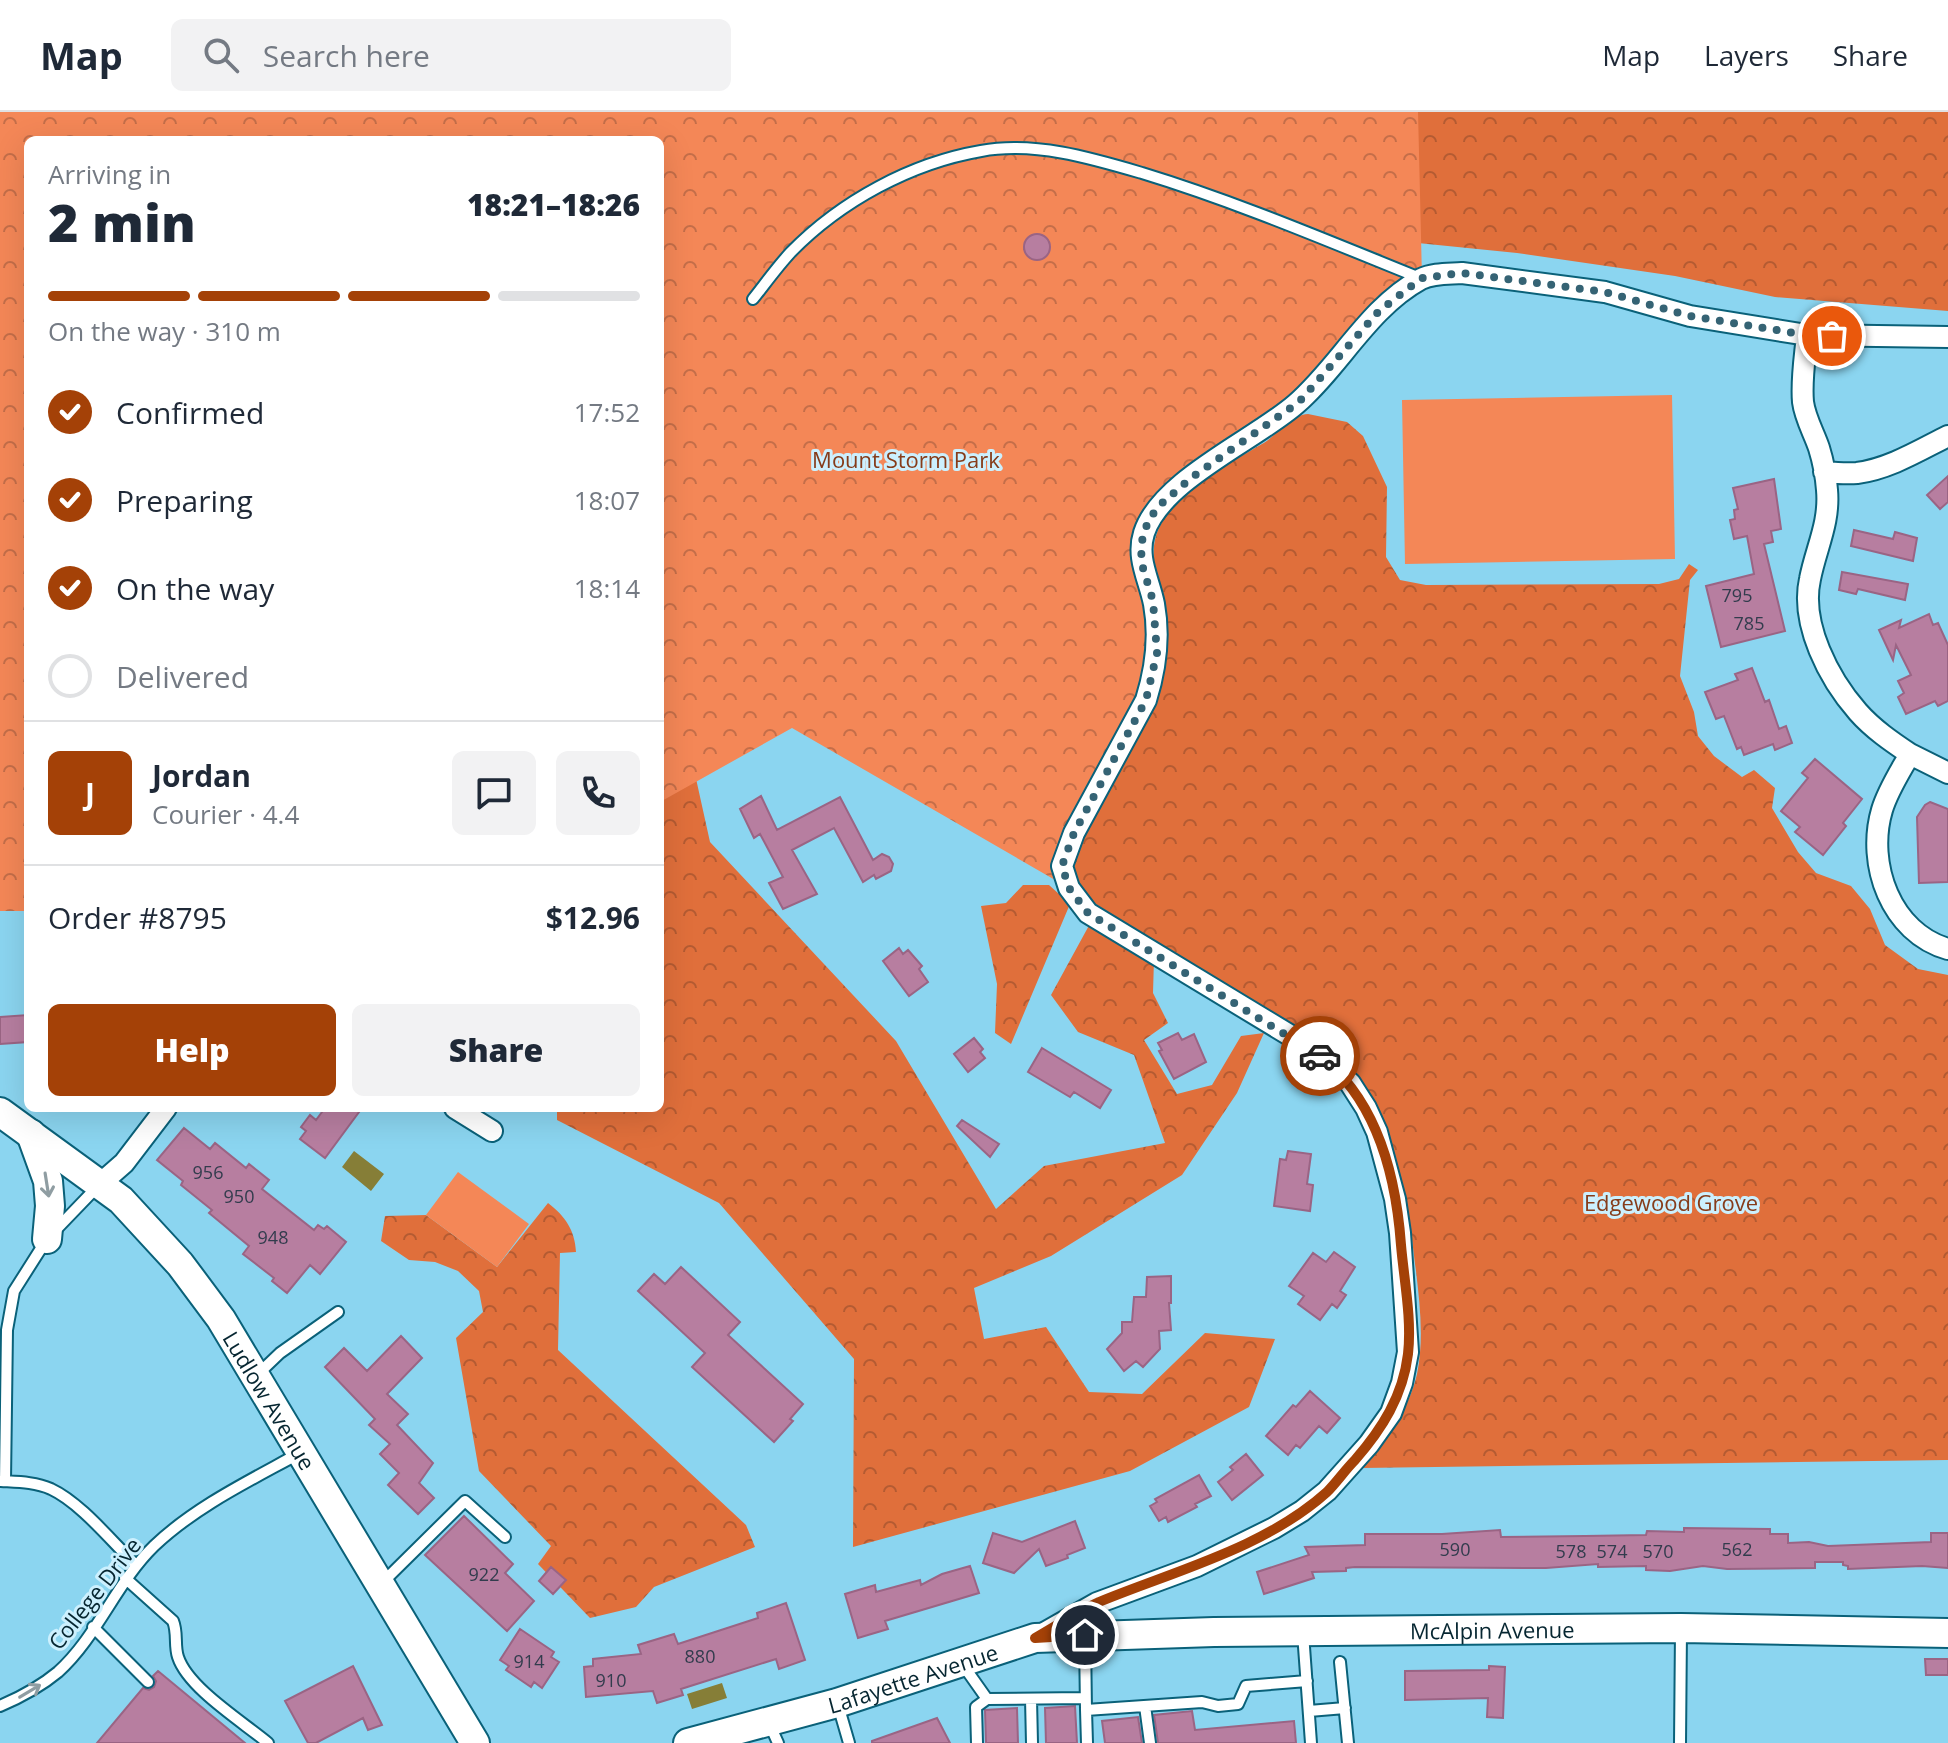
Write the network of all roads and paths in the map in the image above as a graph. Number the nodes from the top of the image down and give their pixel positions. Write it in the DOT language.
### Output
graph roads {
  1 [pos="1422,278"];
  2 [pos="753,299"];
  3 [pos="1807,335"];
  4 [pos="1948,337"];
  5 [pos="1948,436"];
  6 [pos="1824,472"];
  7 [pos="1910,754"];
  8 [pos="1948,773"];
  9 [pos="1948,949"];
  10 [pos="0,1112"];
  11 [pos="163,1112"];
  12 [pos="461,1112"];
  13 [pos="492,1131"];
  14 [pos="30,1134"];
  15 [pos="100,1184"];
  16 [pos="47,1239"];
  17 [pos="338,1312"];
  18 [pos="6,1356"];
  19 [pos="0,1371"];
  20 [pos="256,1377"];
  21 [pos="300,1453"];
  22 [pos="2,1481"];
  23 [pos="505,1537"];
  24 [pos="136,1565"];
  25 [pos="125,1578"];
  26 [pos="380,1585"];
  27 [pos="93,1627"];
  28 [pos="1681,1628"];
  29 [pos="1303,1631"];
  30 [pos="1948,1633"];
  31 [pos="1085,1635"];
  32 [pos="1035,1638"];
  33 [pos="1340,1662"];
  34 [pos="962,1664"];
  35 [pos="1307,1681"];
  36 [pos="148,1682"];
  37 [pos="1085,1698"];
  38 [pos="987,1699"];
  39 [pos="1031,1699"];
  40 [pos="837,1703"];
  41 [pos="0,1706"];
  42 [pos="1145,1706"];
  43 [pos="1345,1708"];
  44 [pos="1086,1710"];
  45 [pos="1309,1711"];
  46 [pos="773,1732"];
  47 [pos="477,1742"];
  48 [pos="268,1743"];
  49 [pos="688,1743"];
  50 [pos="849,1743"];
  51 [pos="977,1743"];
  52 [pos="1032,1743"];
  53 [pos="1087,1743"];
  54 [pos="1150,1743"];
  55 [pos="1311,1743"];
  56 [pos="1348,1743"];
  57 [pos="1680,1743"];
  1 -- 2 [label="lane"];
  1 -- 3 [label="street"];
  1 -- 32 [label="street, Lafayette Avenue"];
  3 -- 4 [label="street"];
  3 -- 6 [label="street"];
  5 -- 6 [label="street"];
  6 -- 7 [label="street"];
  7 -- 8 [label="street"];
  7 -- 9 [label="street"];
  10 -- 14 [label="street, Ludlow Avenue"];
  11 -- 15 [label="street"];
  12 -- 13 [label="street"];
  14 -- 15 [label="street, Ludlow Avenue"];
  14 -- 16 [label="street, one-way"];
  15 -- 16 [label="lane"];
  15 -- 20 [label="street, Ludlow Avenue"];
  16 -- 18 [label="lane"];
  17 -- 20 [label="lane"];
  18 -- 19 [label="lane"];
  18 -- 22 [label="lane"];
  20 -- 21 [label="street, Ludlow Avenue"];
  21 -- 24 [label="lane, College Drive"];
  21 -- 26 [label="street, Ludlow Avenue"];
  22 -- 24 [label="lane"];
  23 -- 26 [label="lane"];
  24 -- 25 [label="lane, College Drive"];
  25 -- 27 [label="lane, College Drive"];
  25 -- 48 [label="lane"];
  26 -- 47 [label="street, Ludlow Avenue"];
  27 -- 36 [label="lane"];
  41 -- 27 [label="lane, College Drive, one-way"];
  28 -- 29 [label="street, McAlpin Avenue"];
  28 -- 30 [label="street, McAlpin Avenue"];
  28 -- 57 [label="lane"];
  29 -- 31 [label="street, McAlpin Avenue"];
  29 -- 35 [label="lane"];
  31 -- 32 [label="street, McAlpin Avenue"];
  31 -- 37 [label="lane"];
  32 -- 34 [label="street, Lafayette Avenue"];
  33 -- 43 [label="lane"];
  34 -- 38 [label="lane"];
  34 -- 40 [label="street, Lafayette Avenue"];
  35 -- 42 [label="lane"];
  35 -- 45 [label="lane"];
  37 -- 39 [label="lane"];
  37 -- 44 [label="lane"];
  38 -- 39 [label="lane"];
  38 -- 51 [label="lane"];
  39 -- 52 [label="lane"];
  40 -- 46 [label="street, Lafayette Avenue"];
  40 -- 50 [label="lane"];
  42 -- 44 [label="lane"];
  42 -- 54 [label="lane"];
  43 -- 45 [label="lane"];
  43 -- 56 [label="lane"];
  44 -- 53 [label="lane"];
  45 -- 55 [label="lane"];
  46 -- 49 [label="street, Lafayette Avenue"];
}
